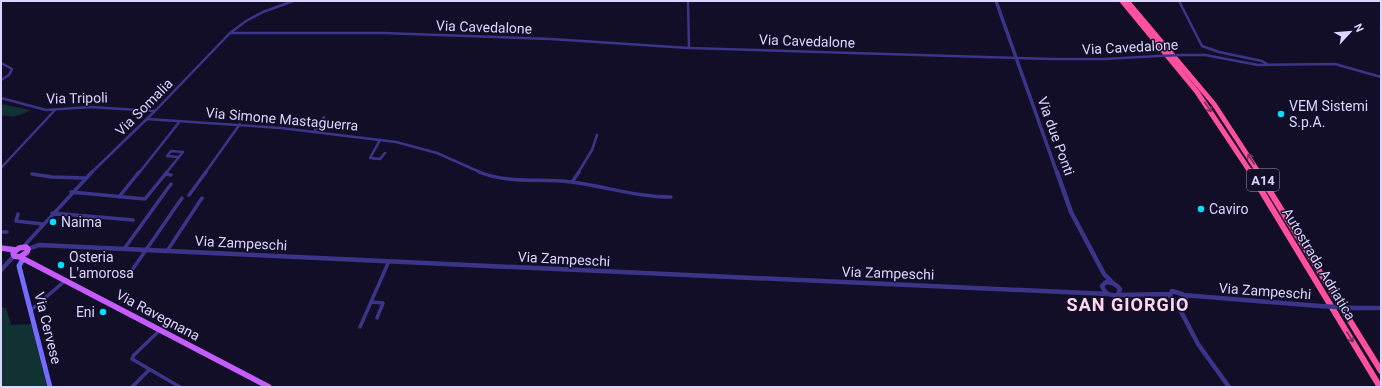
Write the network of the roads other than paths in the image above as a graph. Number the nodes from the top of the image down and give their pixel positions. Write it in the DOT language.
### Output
graph roads {
  1 [pos="294,1"];
  2 [pos="688,1"];
  3 [pos="996,1"];
  4 [pos="1122,1"];
  5 [pos="1127,1"];
  6 [pos="1179,1"];
  7 [pos="1381,26"];
  8 [pos="1381,31"];
  9 [pos="230,33"];
  10 [pos="689,48"];
  11 [pos="1016,57"];
  12 [pos="1,63"];
  13 [pos="1269,65"];
  14 [pos="1381,77"];
  15 [pos="1,80"];
  16 [pos="1,98"];
  17 [pos="55,110"];
  18 [pos="155,111"];
  19 [pos="324,117"];
  20 [pos="146,119"];
  21 [pos="180,121"];
  22 [pos="240,124"];
  23 [pos="315,130"];
  24 [pos="597,135"];
  25 [pos="380,140"];
  26 [pos="384,153"];
  27 [pos="178,157"];
  28 [pos="1,168"];
  29 [pos="32,174"];
  30 [pos="165,174"];
  31 [pos="171,174"];
  32 [pos="85,178"];
  33 [pos="572,182"];
  34 [pos="171,184"];
  35 [pos="71,192"];
  36 [pos="189,195"];
  37 [pos="119,196"];
  38 [pos="671,197"];
  39 [pos="182,198"];
  40 [pos="202,198"];
  41 [pos="52,213"];
  42 [pos="18,214"];
  43 [pos="133,220"];
  44 [pos="42,224"];
  45 [pos="1,232"];
  46 [pos="7,232"];
  47 [pos="1,248"];
  48 [pos="124,249"];
  49 [pos="146,250"];
  50 [pos="167,251"];
  51 [pos="21,253"];
  52 [pos="389,261"];
  53 [pos="32,263"];
  54 [pos="1,270"];
  55 [pos="130,273"];
  56 [pos="22,274"];
  57 [pos="1104,274"];
  58 [pos="66,280"];
  59 [pos="1104,283"];
  60 [pos="1113,283"];
  61 [pos="1102,292"];
  62 [pos="1119,292"];
  63 [pos="1183,295"];
  64 [pos="1170,296"];
  65 [pos="1196,297"];
  66 [pos="371,302"];
  67 [pos="1176,302"];
  68 [pos="1185,302"];
  69 [pos="1381,308"];
  70 [pos="31,310"];
  71 [pos="1182,313"];
  72 [pos="377,318"];
  73 [pos="360,327"];
  74 [pos="161,330"];
  75 [pos="149,370"];
  76 [pos="1381,371"];
  77 [pos="50,387"];
  78 [pos="132,387"];
  79 [pos="180,387"];
  80 [pos="270,387"];
  81 [pos="1229,387"];
  82 [pos="1380,387"];
  1 -- 9 [label="street, Via Somalia"];
  2 -- 10 [label="street"];
  3 -- 11 [label="street, Via due Ponti"];
  4 -- 82 [label="highway, Autostrada Adriatica / A14, one-way"];
  76 -- 5 [label="highway, Autostrada Adriatica / A14, one-way"];
  6 -- 13 [label="street"];
  7 -- 8 [label="street"];
  9 -- 10 [label="street, Via Cavedalone"];
  9 -- 18 [label="street, Via Somalia"];
  10 -- 11 [label="street, Via Cavedalone"];
  11 -- 13 [label="street, Via Cavedalone, bridge"];
  11 -- 57 [label="street, Via due Ponti"];
  12 -- 15 [label="street"];
  13 -- 14 [label="street, Via Cavedalone"];
  16 -- 17 [label="street, Via Tripoli"];
  17 -- 18 [label="street, Via Tripoli"];
  17 -- 28 [label="street"];
  18 -- 20 [label="street, Via Somalia"];
  19 -- 23 [label="street"];
  20 -- 21 [label="street, Via Simone Mastaguerra"];
  20 -- 32 [label="street, Via Somalia"];
  21 -- 22 [label="street, Via Simone Mastaguerra"];
  21 -- 37 [label="street"];
  22 -- 23 [label="street, Via Simone Mastaguerra"];
  22 -- 36 [label="street"];
  23 -- 25 [label="street, Via Simone Mastaguerra"];
  24 -- 33 [label="street"];
  25 -- 26 [label="street"];
  25 -- 33 [label="street, Via Simone Mastaguerra"];
  27 -- 30 [label="street"];
  29 -- 32 [label="street"];
  30 -- 31 [label="street"];
  30 -- 37 [label="street"];
  32 -- 35 [label="street, Via Somalia"];
  33 -- 38 [label="street, Via Simone Mastaguerra"];
  34 -- 48 [label="street"];
  35 -- 37 [label="street"];
  35 -- 41 [label="street, Via Somalia"];
  39 -- 49 [label="street"];
  40 -- 50 [label="street"];
  41 -- 43 [label="street"];
  41 -- 44 [label="street, Via Somalia"];
  42 -- 44 [label="street"];
  44 -- 51 [label="street, Via Somalia"];
  45 -- 46 [label="street"];
  47 -- 51 [label="main road, Via Ravegnana"];
  48 -- 49 [label="street, Via Zampeschi"];
  48 -- 51 [label="street, Via Zampeschi"];
  49 -- 50 [label="street, Via Zampeschi"];
  49 -- 55 [label="street"];
  50 -- 52 [label="street, Via Zampeschi"];
  51 -- 53 [label="main road, Via Ravegnana"];
  51 -- 54 [label="street"];
  51 -- 56 [label="main road, Via Cervese"];
  52 -- 61 [label="street, Via Zampeschi"];
  52 -- 66 [label="street"];
  53 -- 56 [label="main road"];
  53 -- 58 [label="main road, Via Ravegnana"];
  56 -- 70 [label="main road, Via Cervese"];
  57 -- 59 [label="street, Via due Ponti"];
  57 -- 60 [label="street, Via due Ponti"];
  58 -- 70 [label="street"];
  58 -- 74 [label="main road, Via Ravegnana"];
  59 -- 60 [label="street"];
  59 -- 61 [label="street, Via due Ponti"];
  60 -- 62 [label="street, Via due Ponti"];
  61 -- 62 [label="street, Via Zampeschi"];
  62 -- 64 [label="street"];
  63 -- 64 [label="street, Via Zampeschi"];
  63 -- 65 [label="street, Via Zampeschi"];
  63 -- 68 [label="street"];
  64 -- 67 [label="street"];
  65 -- 68 [label="street, Via Zampeschi"];
  65 -- 69 [label="street, Via Zampeschi, bridge"];
  66 -- 72 [label="street"];
  66 -- 73 [label="street"];
  67 -- 68 [label="street, Via Zampeschi"];
  67 -- 71 [label="street"];
  68 -- 71 [label="street"];
  70 -- 77 [label="main road, Via Cervese"];
  71 -- 81 [label="street"];
  74 -- 75 [label="street"];
  74 -- 80 [label="main road, Via Ravegnana"];
  75 -- 78 [label="street"];
  75 -- 79 [label="street"];
}
